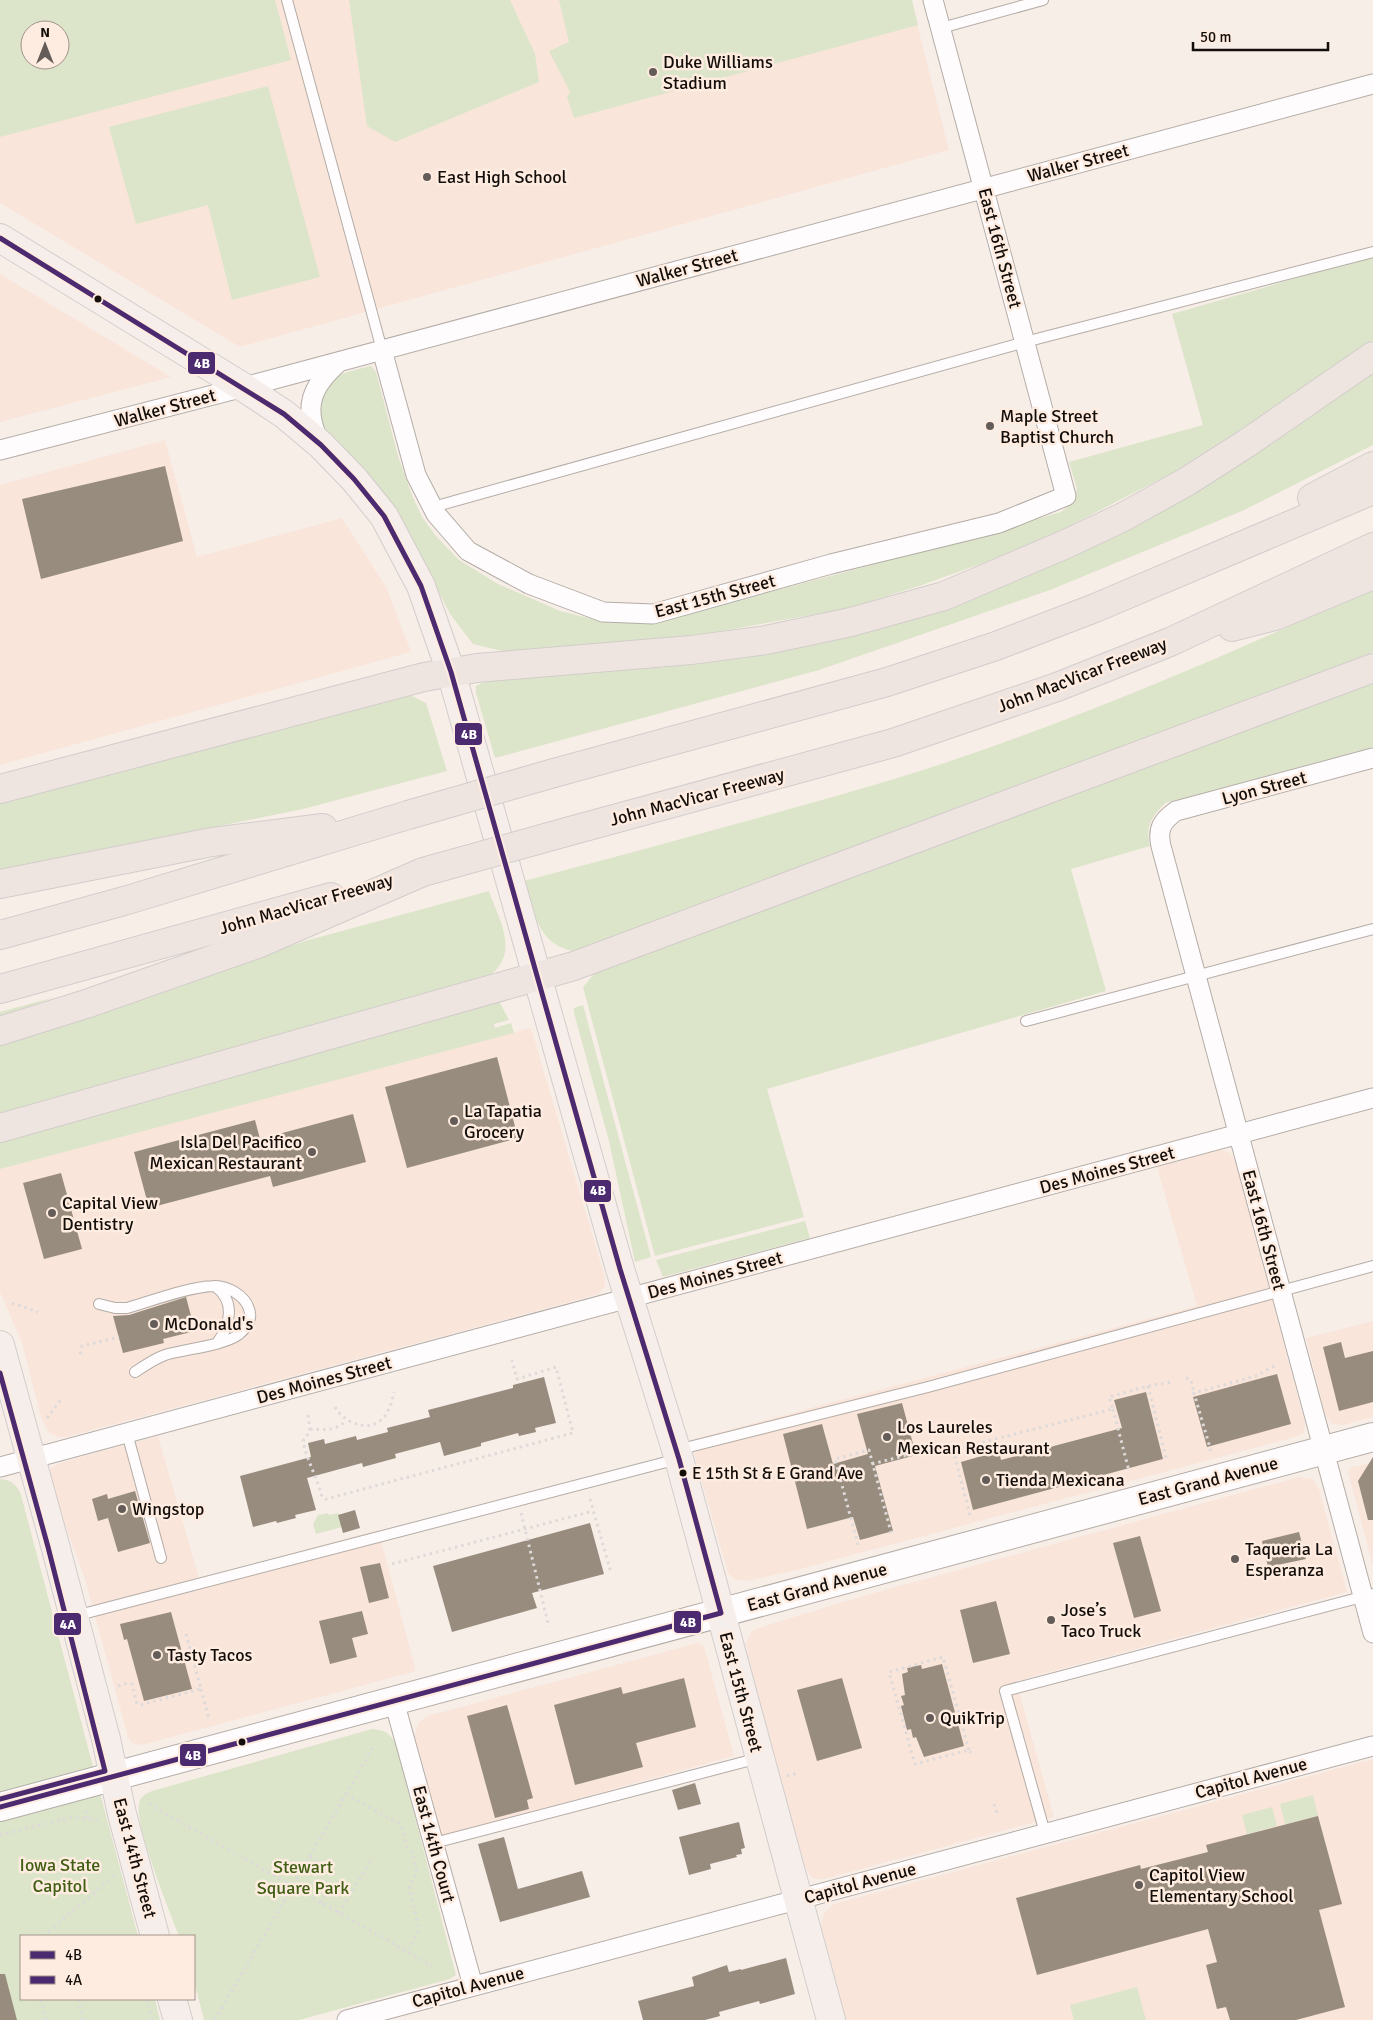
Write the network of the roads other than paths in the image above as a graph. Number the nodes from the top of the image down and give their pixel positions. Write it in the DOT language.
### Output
graph roads {
  1 [pos="287,0"];
  2 [pos="933,0"];
  3 [pos="1043,0"];
  4 [pos="941,28"];
  5 [pos="1373,84"];
  6 [pos="984,188"];
  7 [pos="0,238"];
  8 [pos="1373,252"];
  9 [pos="1025,342"];
  10 [pos="382,350"];
  11 [pos="1373,356"];
  12 [pos="340,361"];
  13 [pos="243,387"];
  14 [pos="321,445"];
  15 [pos="0,450"];
  16 [pos="1373,466"];
  17 [pos="1373,490"];
  18 [pos="1066,496"];
  19 [pos="433,507"];
  20 [pos="1373,547"];
  21 [pos="1373,575"];
  22 [pos="1146,586"];
  23 [pos="1170,642"];
  24 [pos="1373,668"];
  25 [pos="451,672"];
  26 [pos="1373,758"];
  27 [pos="0,789"];
  28 [pos="382,823"];
  29 [pos="1161,826"];
  30 [pos="423,872"];
  31 [pos="0,884"];
  32 [pos="1373,929"];
  33 [pos="0,935"];
  34 [pos="1196,976"];
  35 [pos="538,977"];
  36 [pos="0,989"];
  37 [pos="1026,1021"];
  38 [pos="0,1031"];
  39 [pos="1373,1098"];
  40 [pos="0,1128"];
  41 [pos="1239,1134"];
  42 [pos="1373,1266"];
  43 [pos="214,1286"];
  44 [pos="1281,1290"];
  45 [pos="629,1298"];
  46 [pos="99,1304"];
  47 [pos="217,1343"];
  48 [pos="0,1345"];
  49 [pos="135,1372"];
  50 [pos="126,1432"];
  51 [pos="1373,1437"];
  52 [pos="1324,1450"];
  53 [pos="678,1455"];
  54 [pos="32,1458"];
  55 [pos="0,1468"];
  56 [pos="160,1558"];
  57 [pos="1368,1595"];
  58 [pos="721,1613"];
  59 [pos="74,1617"];
  60 [pos="1373,1633"];
  61 [pos="394,1701"];
  62 [pos="1373,1746"];
  63 [pos="759,1758"];
  64 [pos="114,1776"];
  65 [pos="0,1807"];
  66 [pos="1045,1833"];
  67 [pos="434,1843"];
  68 [pos="799,1899"];
  69 [pos="155,1935"];
  70 [pos="473,1986"];
  71 [pos="172,2000"];
  72 [pos="178,2020"];
  73 [pos="346,2020"];
  74 [pos="831,2020"];
  1 -- 10 [label="lane"];
  2 -- 4 [label="street, East 16th Street"];
  3 -- 4 [label="lane"];
  4 -- 6 [label="street, East 16th Street"];
  5 -- 6 [label="street, Walker Street"];
  6 -- 9 [label="street, East 16th Street"];
  6 -- 10 [label="street, Walker Street"];
  7 -- 13 [label="main road, East 15th Street"];
  8 -- 9 [label="lane"];
  9 -- 18 [label="street, East 16th Street"];
  9 -- 19 [label="lane"];
  10 -- 12 [label="street, Walker Street"];
  10 -- 19 [label="street, East 15th Street"];
  11 -- 25 [label="highway"];
  12 -- 13 [label="street, Walker Street"];
  12 -- 14 [label="street"];
  13 -- 14 [label="main road, East 15th Street"];
  13 -- 15 [label="street, Walker Street"];
  14 -- 25 [label="main road, East 15th Street"];
  16 -- 22 [label="highway"];
  17 -- 22 [label="highway"];
  18 -- 19 [label="street, East 15th Street"];
  20 -- 23 [label="highway, John MacVicar Freeway"];
  21 -- 23 [label="highway"];
  22 -- 28 [label="highway, bridge"];
  23 -- 30 [label="highway, John MacVicar Freeway, bridge"];
  24 -- 35 [label="highway"];
  25 -- 27 [label="highway"];
  25 -- 35 [label="main road, East 15th Street"];
  26 -- 29 [label="street, Lyon Street"];
  28 -- 31 [label="highway"];
  28 -- 33 [label="highway"];
  29 -- 34 [label="street, East 16th Street"];
  30 -- 36 [label="highway, John MacVicar Freeway"];
  30 -- 38 [label="highway"];
  32 -- 34 [label="lane"];
  34 -- 37 [label="lane"];
  34 -- 41 [label="street, East 16th Street"];
  35 -- 40 [label="highway"];
  35 -- 45 [label="main road, East 15th Street"];
  39 -- 41 [label="street, Des Moines Street"];
  41 -- 44 [label="street, East 16th Street"];
  41 -- 45 [label="street, Des Moines Street"];
  42 -- 44 [label="lane"];
  43 -- 46 [label="lane"];
  43 -- 47 [label="lane"];
  43 -- 47 [label="lane"];
  44 -- 52 [label="street, East 16th Street"];
  44 -- 53 [label="lane"];
  45 -- 50 [label="street, Des Moines Street"];
  45 -- 53 [label="main road, East 15th Street"];
  47 -- 49 [label="lane"];
  48 -- 54 [label="main road, East 14th Street"];
  50 -- 54 [label="street, Des Moines Street"];
  50 -- 56 [label="lane"];
  51 -- 52 [label="main road, East Grand Avenue"];
  52 -- 57 [label="street, East 16th Street"];
  52 -- 58 [label="main road, East Grand Avenue"];
  53 -- 58 [label="main road, East 15th Street"];
  53 -- 59 [label="lane"];
  54 -- 55 [label="street, Des Moines Street"];
  54 -- 59 [label="main road, East 14th Street"];
  57 -- 60 [label="street, East 16th Street"];
  57 -- 66 [label="lane"];
  58 -- 61 [label="main road, East Grand Avenue"];
  58 -- 63 [label="main road, East 15th Street"];
  59 -- 64 [label="main road, East 14th Street"];
  61 -- 64 [label="main road, East Grand Avenue"];
  61 -- 67 [label="street, East 14th Court"];
  62 -- 66 [label="street, Capitol Avenue"];
  63 -- 67 [label="lane"];
  63 -- 68 [label="main road, East 15th Street"];
  64 -- 65 [label="main road, East Grand Avenue"];
  64 -- 69 [label="main road, East 14th Street"];
  66 -- 68 [label="street, Capitol Avenue"];
  67 -- 70 [label="street, East 14th Court"];
  68 -- 70 [label="street, Capitol Avenue"];
  68 -- 74 [label="main road, East 15th Street"];
  70 -- 73 [label="street, Capitol Avenue"];
  71 -- 72 [label="main road"];
}
